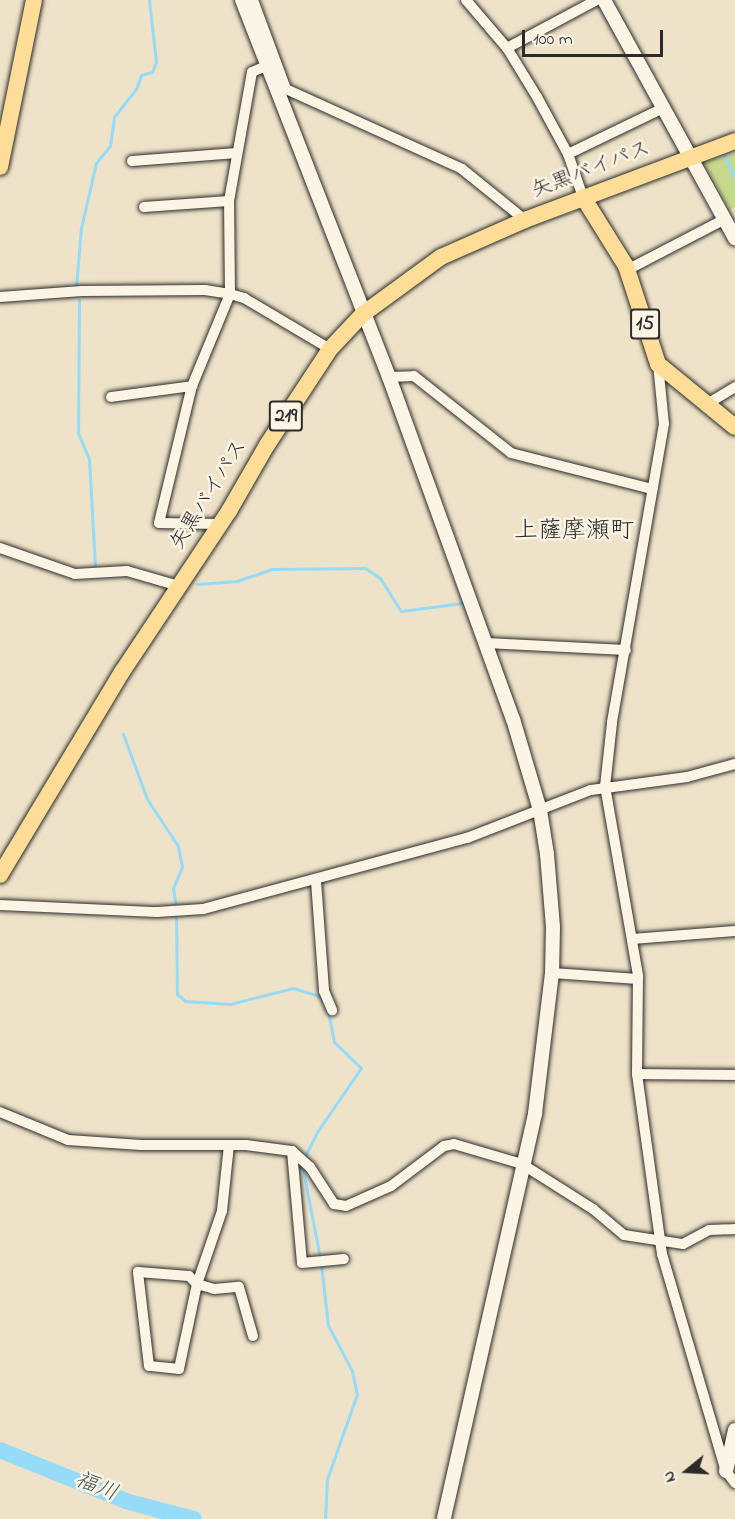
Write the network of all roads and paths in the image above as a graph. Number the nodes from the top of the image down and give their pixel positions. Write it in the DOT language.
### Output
graph roads {
  1 [pos="34,0"];
  2 [pos="242,0"];
  3 [pos="253,0"];
  4 [pos="466,0"];
  5 [pos="597,0"];
  6 [pos="604,0"];
  7 [pos="507,48"];
  8 [pos="266,66"];
  9 [pos="662,109"];
  10 [pos="735,141"];
  11 [pos="237,153"];
  12 [pos="568,154"];
  13 [pos="689,156"];
  14 [pos="132,160"];
  15 [pos="0,167"];
  16 [pos="583,197"];
  17 [pos="229,201"];
  18 [pos="144,207"];
  19 [pos="724,219"];
  20 [pos="525,220"];
  21 [pos="735,238"];
  22 [pos="627,270"];
  23 [pos="230,294"];
  24 [pos="0,297"];
  25 [pos="363,314"];
  26 [pos="330,349"];
  27 [pos="658,364"];
  28 [pos="389,377"];
  29 [pos="192,386"];
  30 [pos="735,387"];
  31 [pos="111,397"];
  32 [pos="707,404"];
  33 [pos="735,427"];
  34 [pos="652,489"];
  35 [pos="220,524"];
  36 [pos="0,548"];
  37 [pos="179,586"];
  38 [pos="486,643"];
  39 [pos="626,650"];
  40 [pos="735,764"];
  41 [pos="605,786"];
  42 [pos="540,810"];
  43 [pos="0,875"];
  44 [pos="316,881"];
  45 [pos="0,905"];
  46 [pos="735,931"];
  47 [pos="632,939"];
  48 [pos="552,973"];
  49 [pos="638,979"];
  50 [pos="332,1010"];
  51 [pos="638,1074"];
  52 [pos="735,1075"];
  53 [pos="0,1112"];
  54 [pos="229,1144"];
  55 [pos="292,1151"];
  56 [pos="522,1164"];
  57 [pos="735,1229"];
  58 [pos="661,1241"];
  59 [pos="344,1259"];
  60 [pos="197,1284"];
  61 [pos="253,1336"];
  62 [pos="735,1430"];
  63 [pos="726,1471"];
  64 [pos="735,1483"];
  65 [pos="444,1519"];
  1 -- 15 [label="main road"];
  2 -- 8 [label="street"];
  3 -- 20 [label="street"];
  4 -- 7 [label="street"];
  5 -- 7 [label="street"];
  6 -- 9 [label="street"];
  7 -- 12 [label="street"];
  8 -- 11 [label="street"];
  8 -- 25 [label="street"];
  9 -- 12 [label="street"];
  9 -- 13 [label="street"];
  10 -- 13 [label="main road, 矢黒バイパス / 219"];
  11 -- 14 [label="street"];
  11 -- 17 [label="street"];
  12 -- 16 [label="street"];
  13 -- 16 [label="main road, 矢黒バイパス / 219"];
  13 -- 19 [label="street"];
  16 -- 20 [label="main road, 矢黒バイパス / 219"];
  16 -- 22 [label="main road, 15"];
  17 -- 18 [label="street"];
  17 -- 23 [label="street"];
  19 -- 21 [label="street"];
  19 -- 22 [label="street"];
  20 -- 25 [label="main road, 矢黒バイパス / 219"];
  22 -- 27 [label="main road, 15"];
  23 -- 24 [label="street"];
  23 -- 26 [label="street"];
  23 -- 29 [label="street"];
  25 -- 26 [label="main road, 矢黒バイパス / 219"];
  25 -- 28 [label="street"];
  26 -- 35 [label="main road, 矢黒バイパス / 219"];
  27 -- 32 [label="main road, 15"];
  27 -- 34 [label="street"];
  28 -- 34 [label="street"];
  28 -- 38 [label="street"];
  29 -- 31 [label="street"];
  29 -- 35 [label="street"];
  30 -- 32 [label="street"];
  32 -- 33 [label="main road, 15"];
  34 -- 39 [label="street"];
  35 -- 37 [label="main road, 矢黒バイパス / 219"];
  36 -- 37 [label="street"];
  37 -- 43 [label="main road, 矢黒バイパス / 219"];
  38 -- 39 [label="street"];
  38 -- 42 [label="street"];
  39 -- 41 [label="street"];
  40 -- 41 [label="street"];
  41 -- 42 [label="street"];
  41 -- 47 [label="street"];
  42 -- 44 [label="street"];
  42 -- 48 [label="street"];
  44 -- 45 [label="street"];
  44 -- 50 [label="street"];
  46 -- 47 [label="street"];
  47 -- 49 [label="street"];
  48 -- 49 [label="street"];
  48 -- 56 [label="street"];
  49 -- 51 [label="street"];
  51 -- 52 [label="street"];
  51 -- 58 [label="street"];
  53 -- 54 [label="street"];
  54 -- 55 [label="street"];
  54 -- 60 [label="street"];
  55 -- 56 [label="street"];
  55 -- 59 [label="street"];
  56 -- 58 [label="street"];
  56 -- 65 [label="street"];
  57 -- 58 [label="street"];
  58 -- 63 [label="street"];
  60 -- 60 [label="street"];
  60 -- 61 [label="street"];
  62 -- 63 [label="street"];
  63 -- 64 [label="street"];
}
